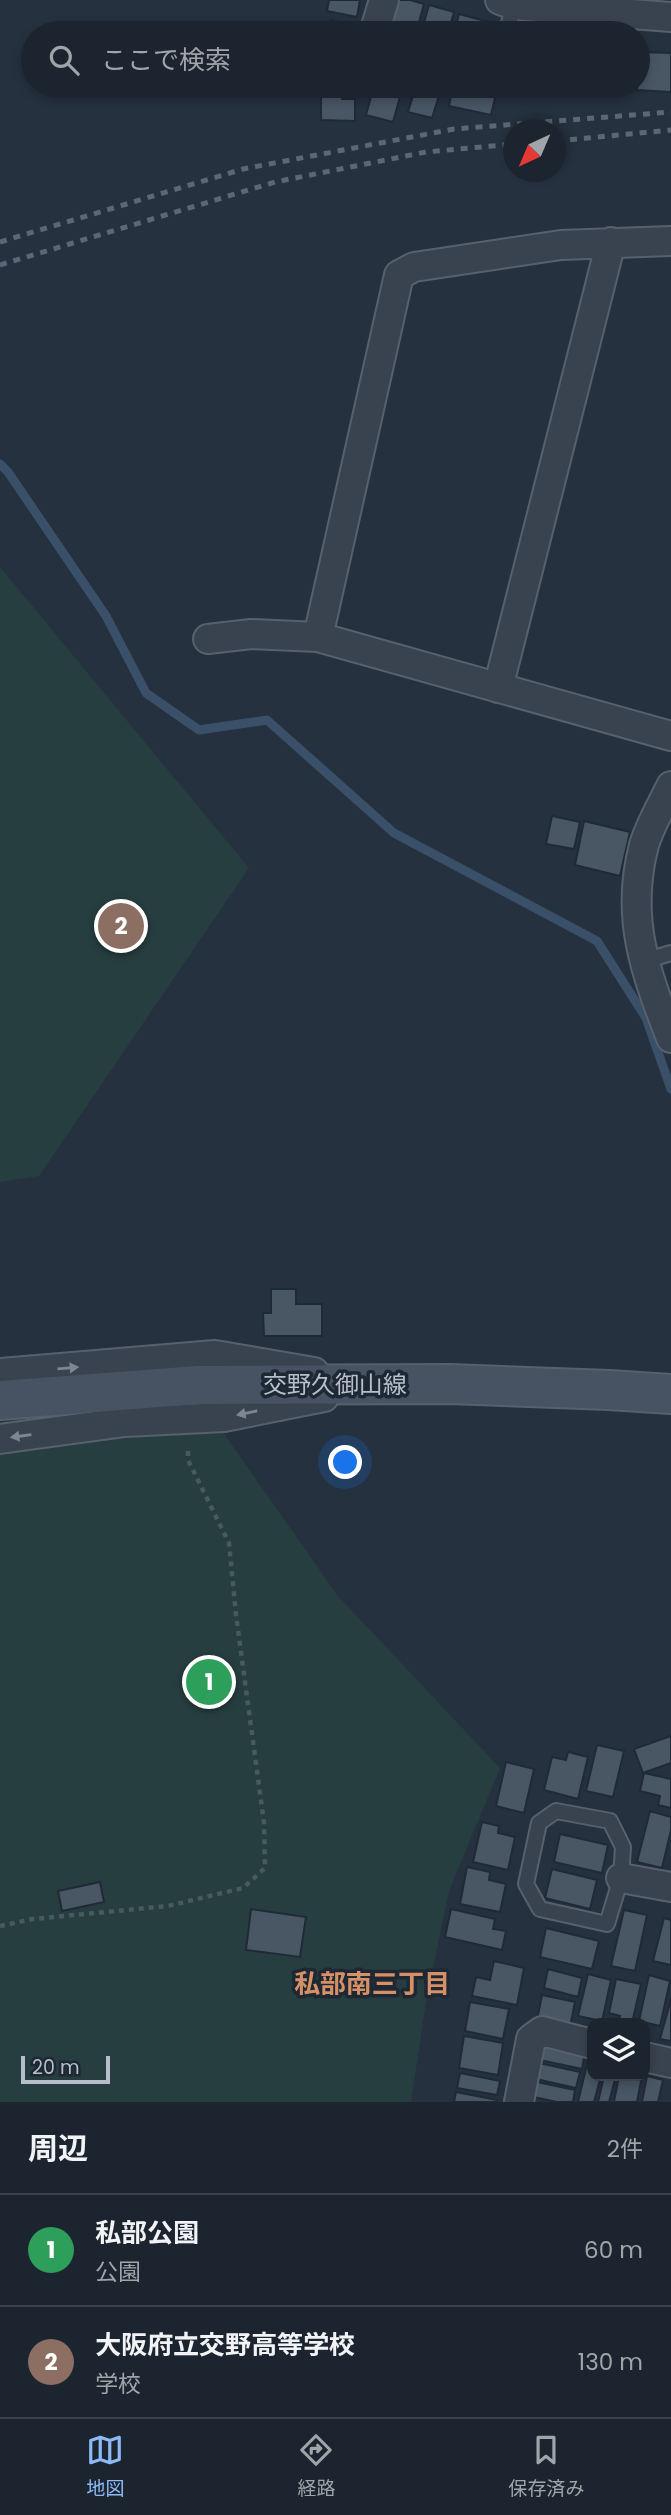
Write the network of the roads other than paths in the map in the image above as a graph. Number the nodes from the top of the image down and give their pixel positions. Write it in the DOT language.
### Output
graph roads {
  1 [pos="384,0"];
  2 [pos="507,3"];
  3 [pos="671,17"];
  4 [pos="378,21"];
  5 [pos="506,21"];
  6 [pos="671,241"];
  7 [pos="611,242"];
  8 [pos="318,636"];
  9 [pos="208,639"];
  10 [pos="498,688"];
  11 [pos="671,736"];
  12 [pos="671,786"];
  13 [pos="671,953"];
  14 [pos="644,961"];
  15 [pos="671,1038"];
  16 [pos="0,1373"];
  17 [pos="386,1384"];
  18 [pos="671,1394"];
  19 [pos="0,1400"];
  20 [pos="0,1439"];
  21 [pos="621,1878"];
  22 [pos="671,1887"];
  23 [pos="587,2043"];
  24 [pos="650,2058"];
  25 [pos="671,2063"];
  26 [pos="519,2102"];
  1 -- 4 [label="street"];
  2 -- 3 [label="street"];
  2 -- 5 [label="lane"];
  6 -- 7 [label="street"];
  7 -- 8 [label="street"];
  7 -- 10 [label="street"];
  8 -- 9 [label="street"];
  8 -- 10 [label="street"];
  10 -- 11 [label="street"];
  12 -- 14 [label="street"];
  13 -- 14 [label="lane"];
  14 -- 15 [label="street"];
  16 -- 17 [label="street, one-way"];
  17 -- 18 [label="main road, 交野久御山線"];
  17 -- 19 [label="main road, 交野久御山線"];
  17 -- 20 [label="street, one-way"];
  21 -- 21 [label="lane"];
  21 -- 22 [label="street"];
  23 -- 26 [label="street"];
  24 -- 25 [label="street"];
}
